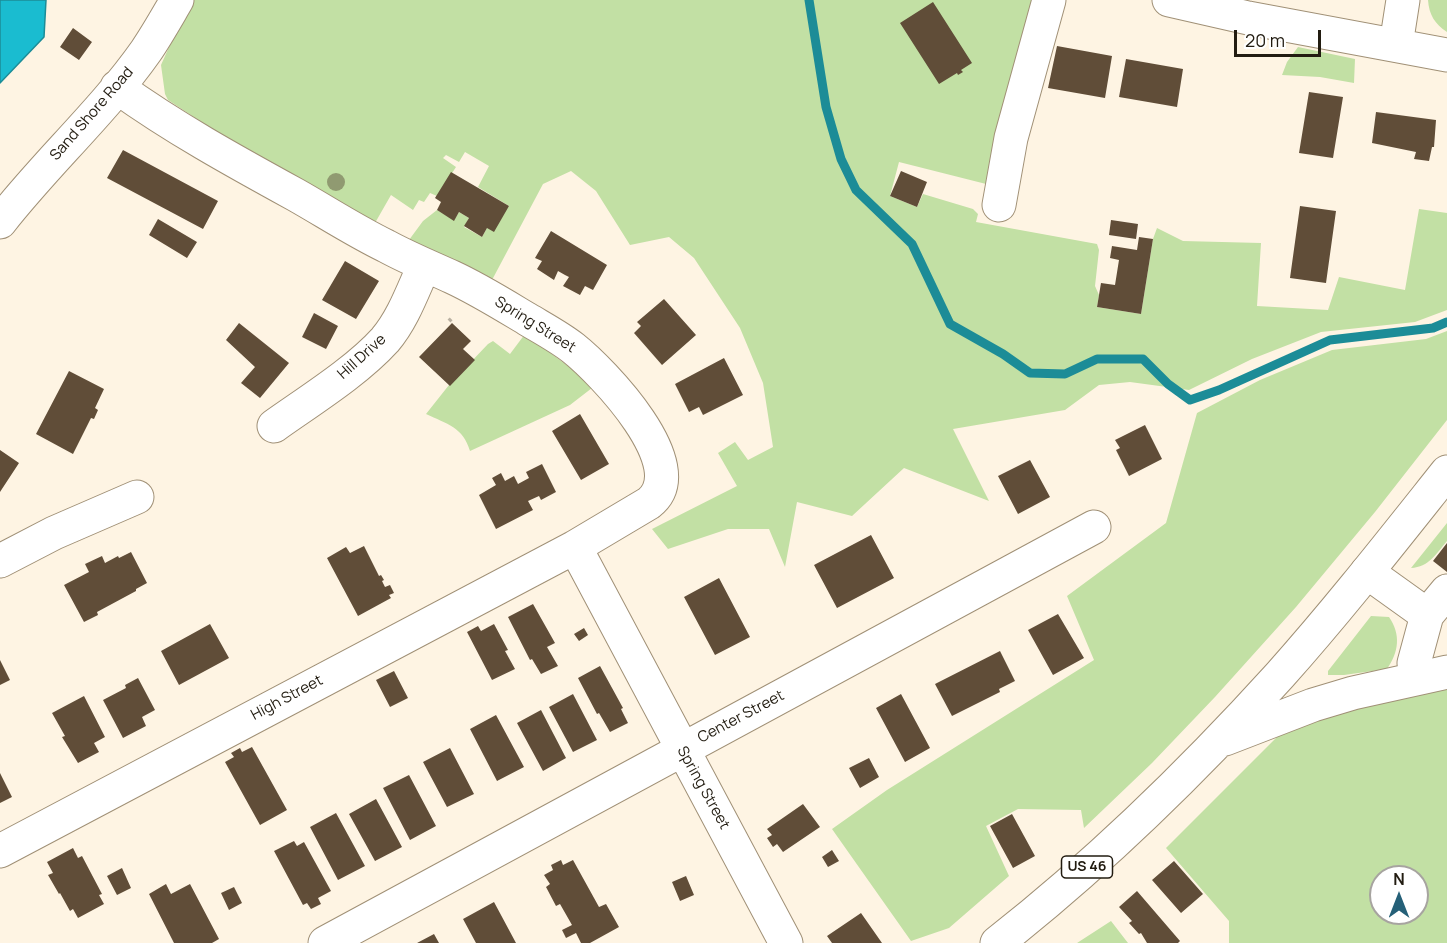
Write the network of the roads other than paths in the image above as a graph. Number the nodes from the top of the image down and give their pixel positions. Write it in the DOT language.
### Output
graph roads {
  1 [pos="177,0"];
  2 [pos="1049,0"];
  3 [pos="1169,0"];
  4 [pos="1403,0"];
  5 [pos="1396,45"];
  6 [pos="1447,55"];
  7 [pos="117,87"];
  8 [pos="999,205"];
  9 [pos="0,222"];
  10 [pos="424,266"];
  11 [pos="274,426"];
  12 [pos="1447,472"];
  13 [pos="137,497"];
  14 [pos="1094,526"];
  15 [pos="575,547"];
  16 [pos="0,561"];
  17 [pos="1367,573"];
  18 [pos="1437,603"];
  19 [pos="1432,675"];
  20 [pos="1218,742"];
  21 [pos="682,749"];
  22 [pos="0,851"];
  23 [pos="325,943"];
  24 [pos="786,943"];
  25 [pos="997,943"];
  1 -- 7 [label="street, Sand Shore Road"];
  2 -- 8 [label="street"];
  3 -- 5 [label="street"];
  4 -- 5 [label="street"];
  5 -- 6 [label="street"];
  7 -- 9 [label="street, Sand Shore Road"];
  7 -- 10 [label="street, Spring Street"];
  10 -- 11 [label="street, Hill Drive"];
  10 -- 15 [label="street, Spring Street"];
  12 -- 17 [label="street, US 46"];
  13 -- 16 [label="street"];
  14 -- 21 [label="street, Center Street"];
  15 -- 21 [label="street, Spring Street"];
  15 -- 22 [label="street, High Street"];
  17 -- 18 [label="street"];
  17 -- 20 [label="street, US 46"];
  18 -- 19 [label="street"];
  19 -- 20 [label="street"];
  20 -- 25 [label="street, US 46"];
  21 -- 23 [label="street, Center Street"];
  21 -- 24 [label="street, Spring Street"];
}
